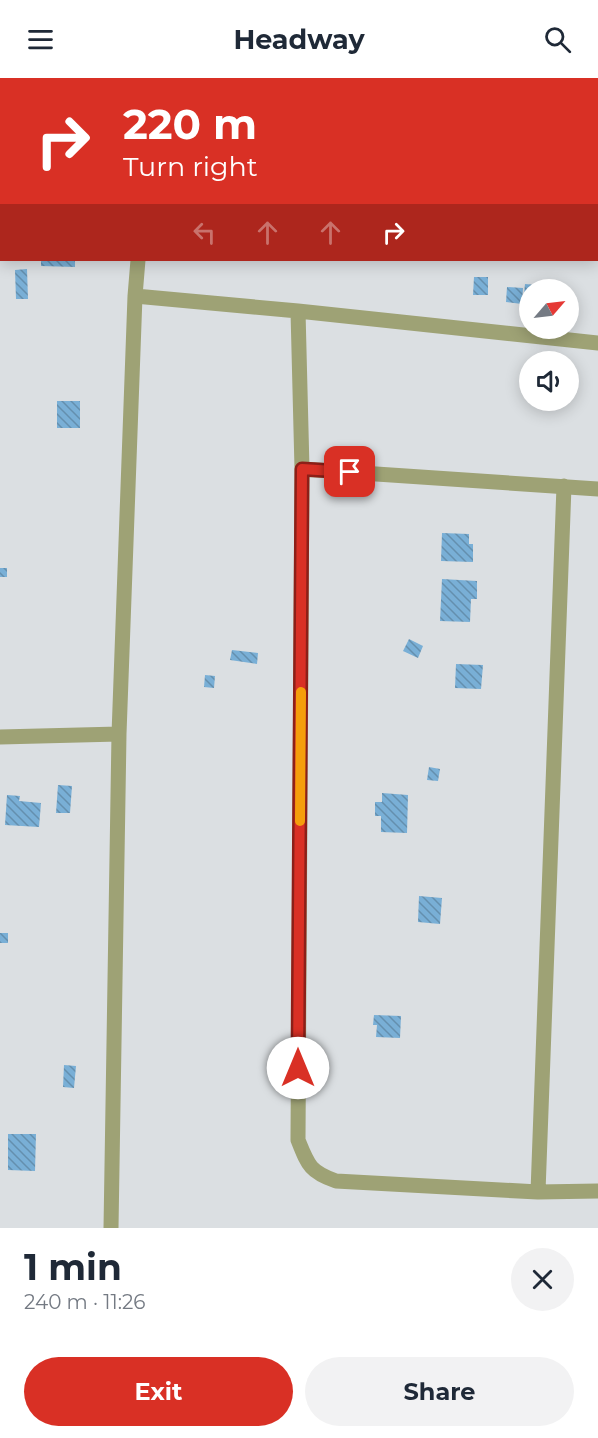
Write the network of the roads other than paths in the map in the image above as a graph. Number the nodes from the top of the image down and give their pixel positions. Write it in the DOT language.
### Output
graph roads {
  1 [pos="138,261"];
  2 [pos="135,296"];
  3 [pos="297,311"];
  4 [pos="598,343"];
  5 [pos="302,469"];
  6 [pos="564,486"];
  7 [pos="598,489"];
  8 [pos="119,734"];
  9 [pos="0,736"];
  10 [pos="598,1191"];
  11 [pos="538,1192"];
  12 [pos="111,1228"];
  1 -- 2 [label="street"];
  2 -- 3 [label="street"];
  2 -- 8 [label="street"];
  3 -- 4 [label="street"];
  3 -- 5 [label="street"];
  5 -- 6 [label="street"];
  5 -- 11 [label="street"];
  6 -- 7 [label="street"];
  6 -- 11 [label="street"];
  8 -- 9 [label="street"];
  8 -- 12 [label="street"];
  10 -- 11 [label="street"];
}
